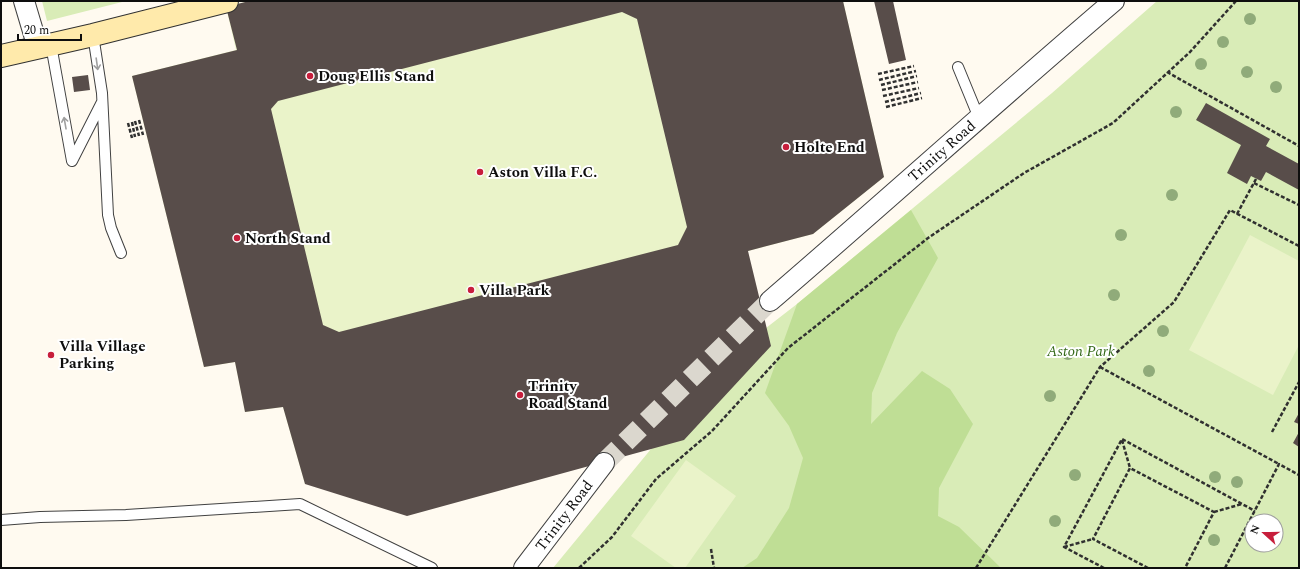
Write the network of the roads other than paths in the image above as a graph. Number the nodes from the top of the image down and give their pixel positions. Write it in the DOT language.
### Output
graph roads {
  1 [pos="24,1"];
  2 [pos="227,1"];
  3 [pos="1114,1"];
  4 [pos="93,35"];
  5 [pos="45,46"];
  6 [pos="1,56"];
  7 [pos="958,67"];
  8 [pos="102,97"];
  9 [pos="979,118"];
  10 [pos="121,253"];
  11 [pos="770,301"];
  12 [pos="604,463"];
  13 [pos="1,520"];
  14 [pos="432,568"];
  15 [pos="524,568"];
  1 -- 5 [label="street"];
  2 -- 4 [label="main road"];
  3 -- 9 [label="street, Trinity Road"];
  4 -- 5 [label="main road"];
  4 -- 8 [label="lane, one-way"];
  5 -- 6 [label="main road"];
  8 -- 5 [label="lane, one-way"];
  7 -- 9 [label="lane"];
  8 -- 10 [label="lane"];
  9 -- 11 [label="street, Trinity Road"];
  12 -- 15 [label="street, Trinity Road"];
  13 -- 14 [label="lane"];
}
